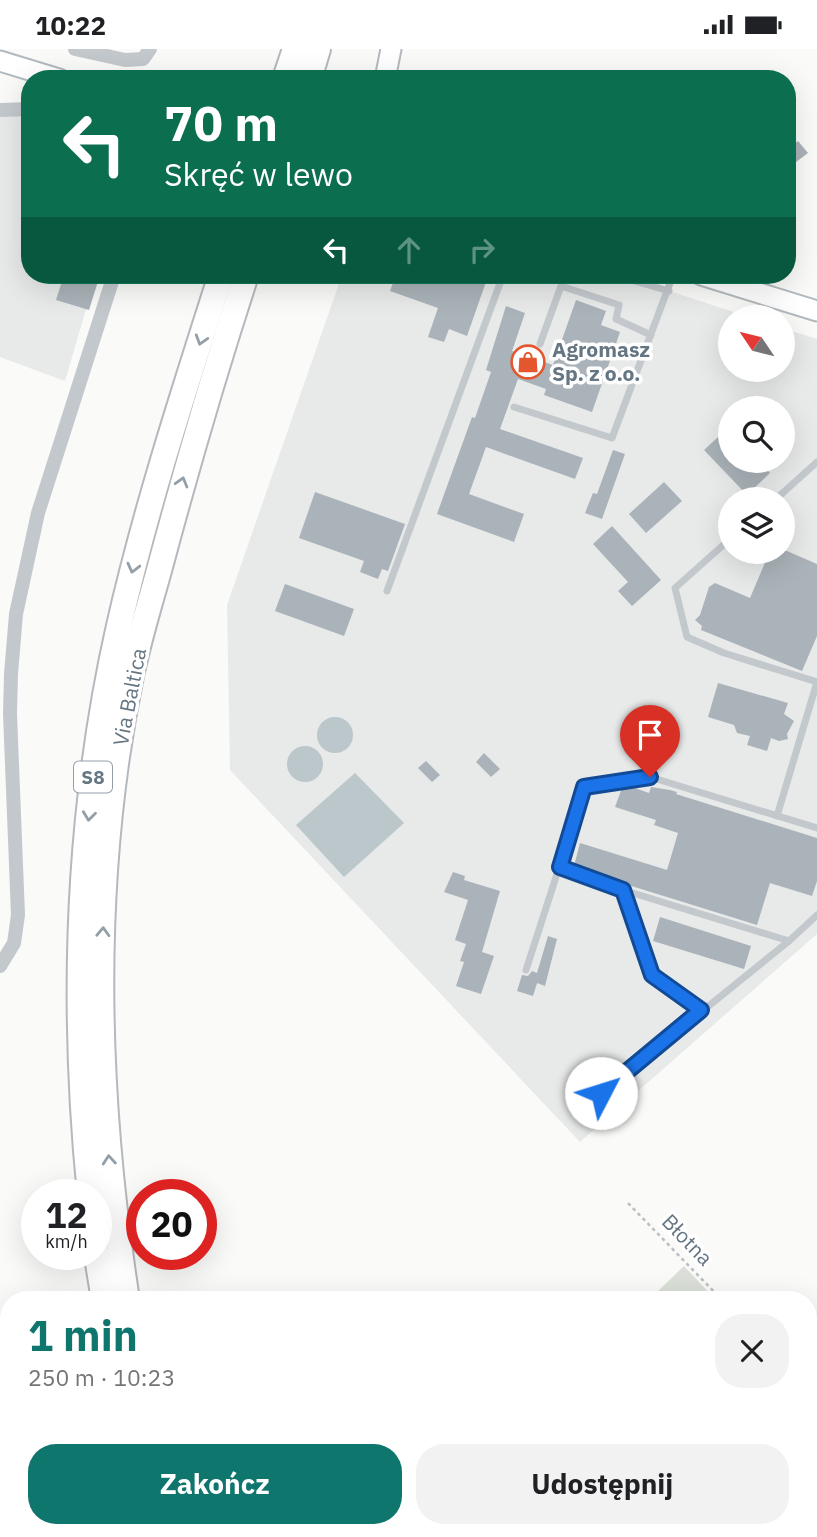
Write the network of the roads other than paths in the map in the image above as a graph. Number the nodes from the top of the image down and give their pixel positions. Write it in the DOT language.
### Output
graph roads {
  1 [pos="75,49"];
  2 [pos="150,49"];
  3 [pos="295,49"];
  4 [pos="318,49"];
  5 [pos="391,49"];
  6 [pos="0,61"];
  7 [pos="30,70"];
  8 [pos="288,70"];
  9 [pos="312,70"];
  10 [pos="387,70"];
  11 [pos="21,109"];
  12 [pos="0,110"];
  13 [pos="111,284"];
  14 [pos="218,284"];
  15 [pos="243,284"];
  16 [pos="500,284"];
  17 [pos="645,284"];
  18 [pos="671,284"];
  19 [pos="731,284"];
  20 [pos="669,291"];
  21 [pos="817,311"];
  22 [pos="651,335"];
  23 [pos="540,344"];
  24 [pos="514,407"];
  25 [pos="817,462"];
  26 [pos="789,487"];
  27 [pos="718,549"];
  28 [pos="387,591"];
  29 [pos="777,815"];
  30 [pos="817,828"];
  31 [pos="560,867"];
  32 [pos="623,890"];
  33 [pos="817,915"];
  34 [pos="789,941"];
  35 [pos="0,966"];
  36 [pos="526,969"];
  37 [pos="701,1010"];
  38 [pos="601,1093"];
  39 [pos="89,1179"];
  40 [pos="99,1270"];
  41 [pos="103,1291"];
  42 [pos="126,1291"];
  1 -- 2 [label="street"];
  3 -- 8 [label="highway"];
  4 -- 9 [label="highway"];
  5 -- 10 [label="main road"];
  6 -- 7 [label="main road"];
  11 -- 12 [label="street"];
  13 -- 35 [label="street"];
  14 -- 39 [label="highway, Via Baltica / S8, one-way"];
  42 -- 15 [label="highway, Via Baltica / S8, one-way"];
  16 -- 28 [label="lane"];
  17 -- 20 [label="lane"];
  18 -- 20 [label="lane"];
  19 -- 21 [label="main road"];
  20 -- 22 [label="lane"];
  22 -- 23 [label="lane"];
  22 -- 24 [label="lane"];
  25 -- 26 [label="lane"];
  27 -- 29 [label="lane"];
  29 -- 30 [label="lane"];
  29 -- 31 [label="lane"];
  31 -- 32 [label="lane"];
  31 -- 36 [label="lane"];
  32 -- 34 [label="lane"];
  32 -- 37 [label="lane"];
  33 -- 34 [label="lane"];
  34 -- 37 [label="lane"];
  37 -- 38 [label="lane"];
  40 -- 41 [label="highway"];
}
